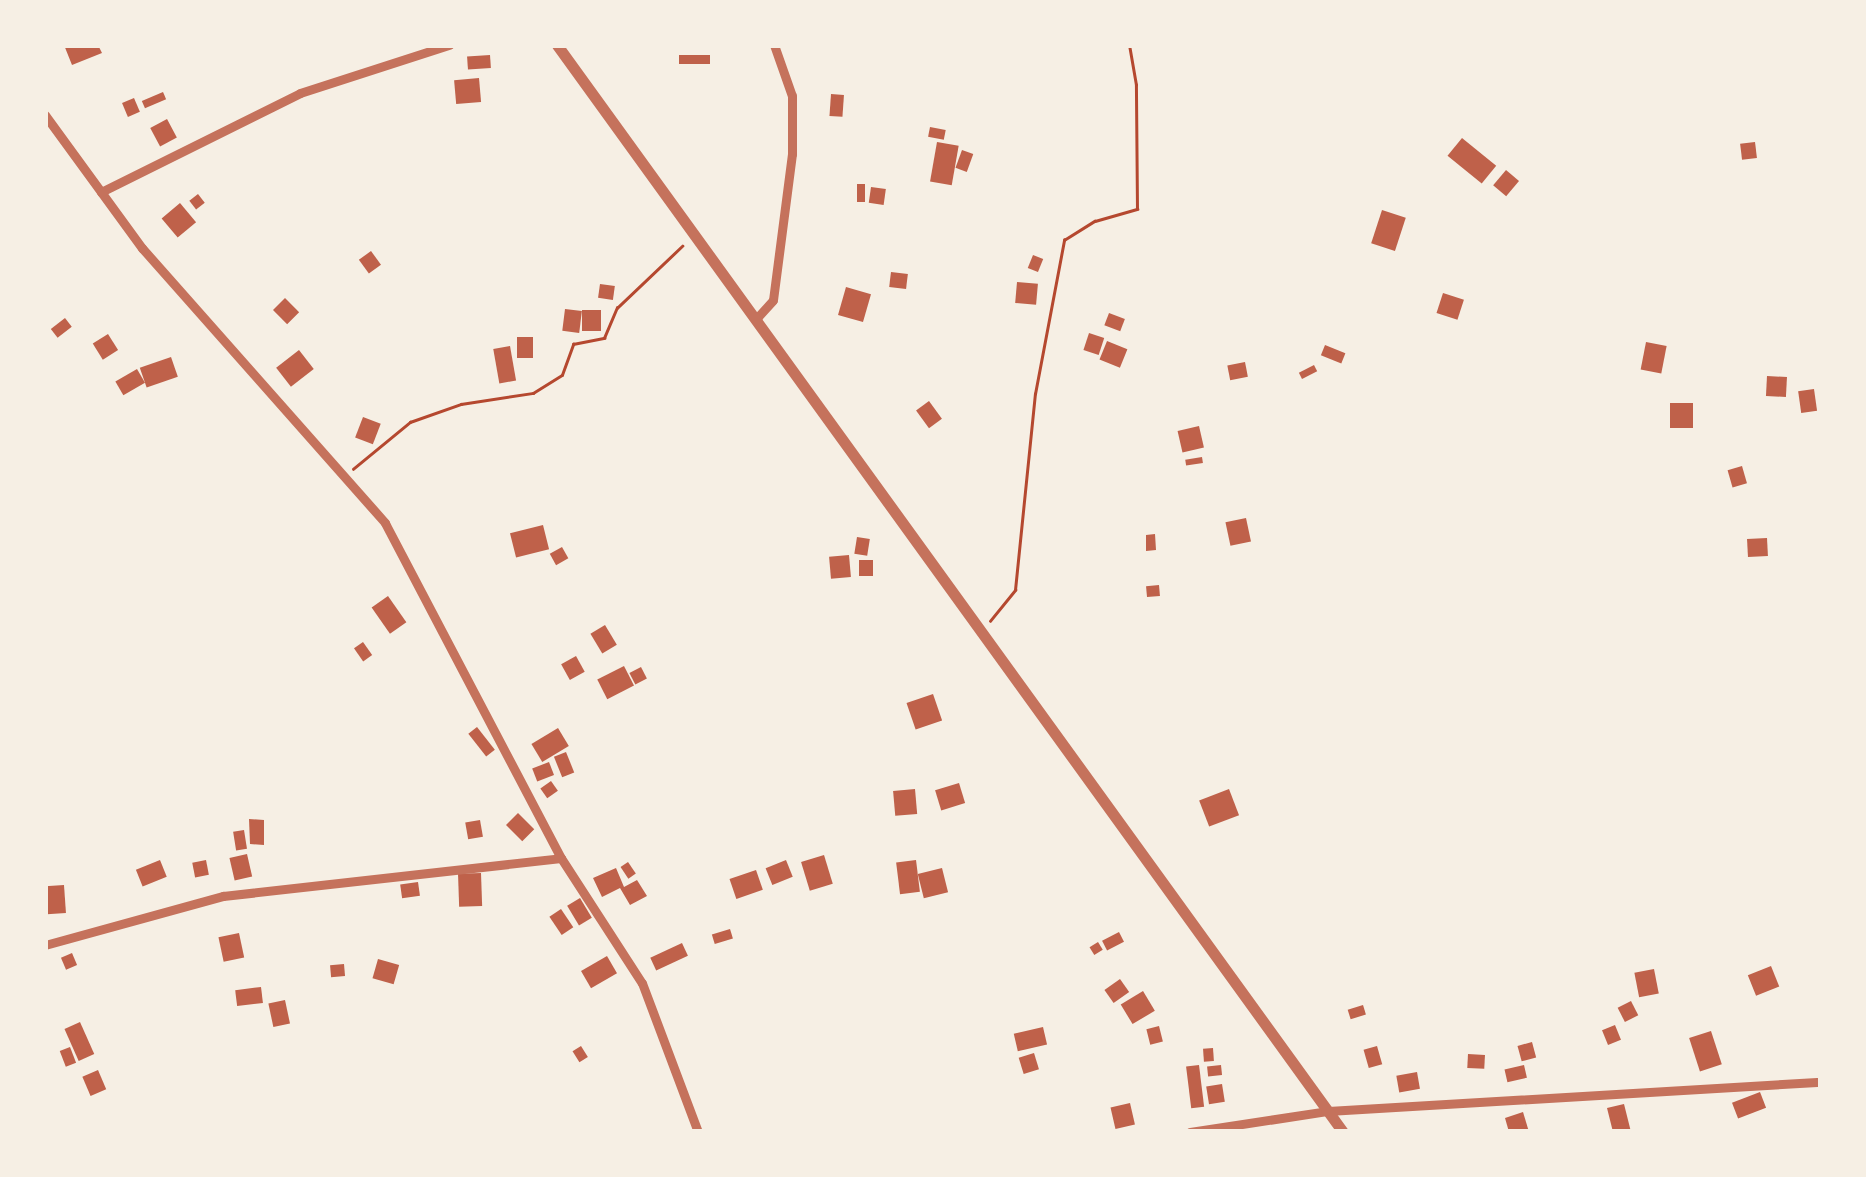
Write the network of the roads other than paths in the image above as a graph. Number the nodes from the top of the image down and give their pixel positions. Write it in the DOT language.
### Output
graph roads {
  1 [pos="449,45"];
  2 [pos="557,45"];
  3 [pos="774,45"];
  4 [pos="45,114"];
  5 [pos="101,192"];
  6 [pos="756,319"];
  7 [pos="561,858"];
  8 [pos="45,945"];
  9 [pos="1821,1082"];
  10 [pos="1328,1111"];
  11 [pos="698,1132"];
  12 [pos="1190,1132"];
  13 [pos="1342,1132"];
  1 -- 5 [label="street"];
  2 -- 6 [label="street"];
  3 -- 6 [label="street"];
  4 -- 5 [label="street"];
  5 -- 7 [label="street"];
  6 -- 10 [label="street"];
  7 -- 8 [label="street"];
  7 -- 11 [label="street"];
  9 -- 10 [label="street"];
  10 -- 12 [label="street"];
  10 -- 13 [label="street"];
}
